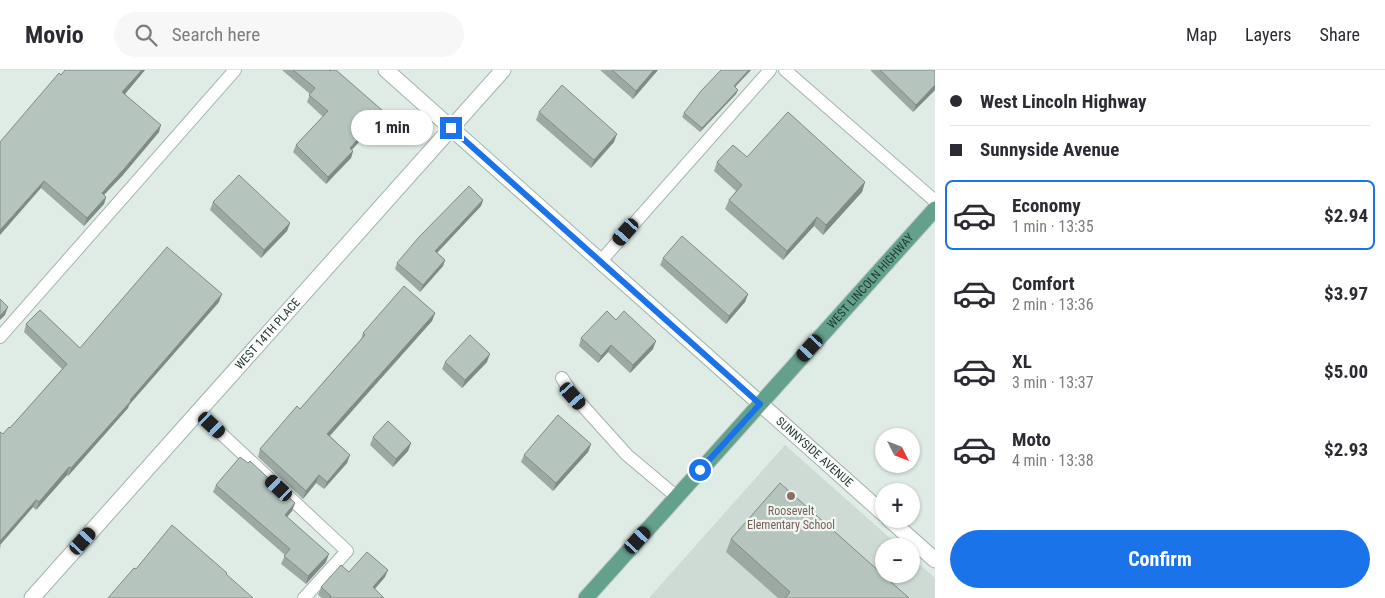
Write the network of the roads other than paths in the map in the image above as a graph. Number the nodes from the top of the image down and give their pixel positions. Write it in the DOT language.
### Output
graph roads {
  1 [pos="235,70"];
  2 [pos="386,70"];
  3 [pos="503,70"];
  4 [pos="770,70"];
  5 [pos="785,70"];
  6 [pos="451,128"];
  7 [pos="935,201"];
  8 [pos="935,209"];
  9 [pos="600,262"];
  10 [pos="0,337"];
  11 [pos="562,378"];
  12 [pos="760,404"];
  13 [pos="198,412"];
  14 [pos="677,497"];
  15 [pos="875,506"];
  16 [pos="901,528"];
  17 [pos="932,552"];
  18 [pos="32,598"];
  19 [pos="304,598"];
  20 [pos="586,598"];
  1 -- 10 [label="lane"];
  2 -- 6 [label="street, SUNNYSIDE AVENUE"];
  3 -- 6 [label="street, WEST 14TH PLACE"];
  4 -- 9 [label="lane"];
  5 -- 7 [label="lane"];
  6 -- 9 [label="street, SUNNYSIDE AVENUE"];
  6 -- 13 [label="street, WEST 14TH PLACE"];
  8 -- 12 [label="main road, WEST LINCOLN HIGHWAY"];
  9 -- 12 [label="street, SUNNYSIDE AVENUE"];
  11 -- 14 [label="lane"];
  12 -- 14 [label="main road, WEST LINCOLN HIGHWAY"];
  12 -- 15 [label="street, SUNNYSIDE AVENUE"];
  13 -- 18 [label="street, WEST 14TH PLACE"];
  13 -- 19 [label="lane"];
  14 -- 20 [label="main road, WEST LINCOLN HIGHWAY"];
  16 -- 17 [label="street"];
}
